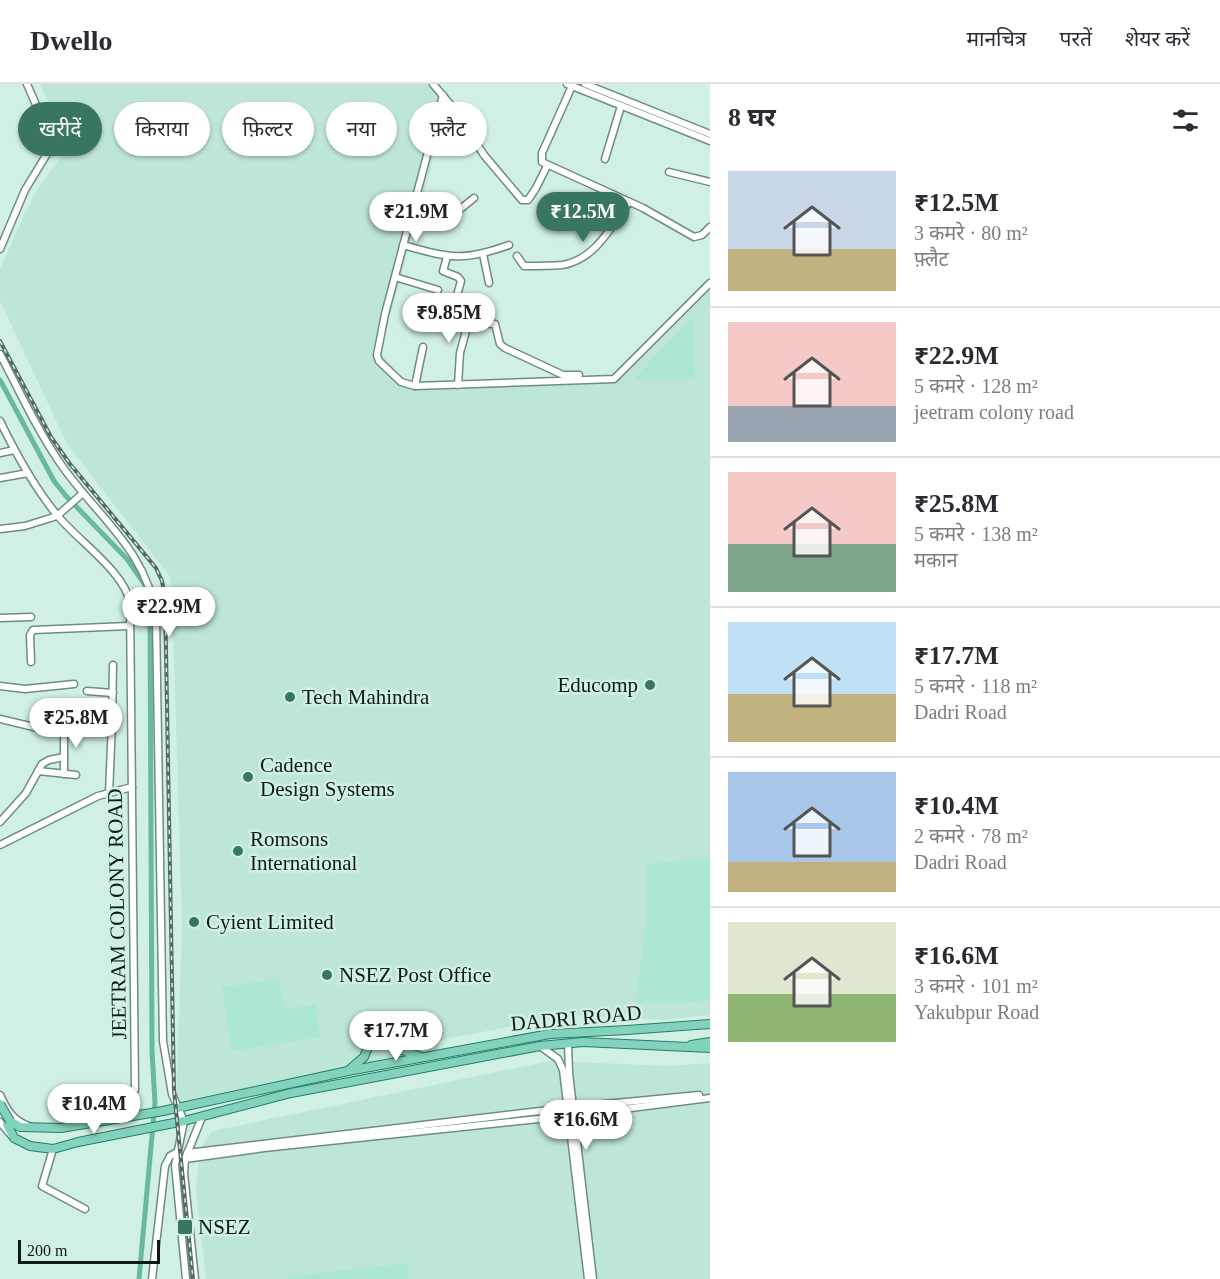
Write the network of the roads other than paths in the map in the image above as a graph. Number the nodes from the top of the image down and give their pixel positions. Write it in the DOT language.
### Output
graph roads {
  1 [pos="27,84"];
  2 [pos="433,84"];
  3 [pos="586,84"];
  4 [pos="569,85"];
  5 [pos="442,95"];
  6 [pos="621,106"];
  7 [pos="710,134"];
  8 [pos="710,141"];
  9 [pos="605,159"];
  10 [pos="547,166"];
  11 [pos="669,172"];
  12 [pos="710,182"];
  13 [pos="474,198"];
  14 [pos="628,202"];
  15 [pos="412,212"];
  16 [pos="710,227"];
  17 [pos="403,245"];
  18 [pos="509,245"];
  19 [pos="0,249"];
  20 [pos="483,254"];
  21 [pos="517,256"];
  22 [pos="447,257"];
  23 [pos="395,277"];
  24 [pos="489,283"];
  25 [pos="710,283"];
  26 [pos="438,290"];
  27 [pos="472,309"];
  28 [pos="450,320"];
  29 [pos="468,323"];
  30 [pos="423,347"];
  31 [pos="0,354"];
  32 [pos="579,375"];
  33 [pos="458,385"];
  34 [pos="415,386"];
  35 [pos="0,423"];
  36 [pos="14,450"];
  37 [pos="0,453"];
  38 [pos="28,473"];
  39 [pos="0,478"];
  40 [pos="82,494"];
  41 [pos="57,516"];
  42 [pos="0,529"];
  43 [pos="31,616"];
  44 [pos="0,618"];
  45 [pos="129,626"];
  46 [pos="31,662"];
  47 [pos="113,665"];
  48 [pos="74,684"];
  49 [pos="0,686"];
  50 [pos="87,691"];
  51 [pos="113,693"];
  52 [pos="0,719"];
  53 [pos="112,722"];
  54 [pos="64,725"];
  55 [pos="64,757"];
  56 [pos="38,771"];
  57 [pos="64,774"];
  58 [pos="76,775"];
  59 [pos="132,787"];
  60 [pos="109,794"];
  61 [pos="0,822"];
  62 [pos="0,845"];
  63 [pos="710,1024"];
  64 [pos="687,1025"];
  65 [pos="710,1029"];
  66 [pos="372,1038"];
  67 [pos="382,1040"];
  68 [pos="710,1042"];
  69 [pos="568,1043"];
  70 [pos="540,1046"];
  71 [pos="686,1047"];
  72 [pos="710,1048"];
  73 [pos="423,1057"];
  74 [pos="348,1071"];
  75 [pos="0,1095"];
  76 [pos="710,1096"];
  77 [pos="571,1107"];
  78 [pos="2,1108"];
  79 [pos="177,1108"];
  80 [pos="572,1115"];
  81 [pos="124,1117"];
  82 [pos="202,1117"];
  83 [pos="5,1120"];
  84 [pos="184,1121"];
  85 [pos="53,1149"];
  86 [pos="178,1152"];
  87 [pos="186,1156"];
  88 [pos="86,1209"];
  89 [pos="152,1279"];
  90 [pos="186,1279"];
  91 [pos="195,1279"];
  92 [pos="588,1279"];
  93 [pos="593,1279"];
  1 -- 19 [label="street"];
  2 -- 5 [label="street"];
  3 -- 7 [label="street"];
  4 -- 6 [label="street"];
  4 -- 10 [label="street"];
  5 -- 10 [label="street"];
  5 -- 15 [label="street"];
  6 -- 8 [label="street"];
  6 -- 9 [label="street"];
  10 -- 14 [label="street"];
  11 -- 12 [label="street"];
  13 -- 15 [label="street"];
  14 -- 16 [label="street"];
  14 -- 21 [label="street"];
  15 -- 17 [label="street"];
  17 -- 22 [label="street"];
  17 -- 23 [label="street"];
  18 -- 20 [label="street"];
  20 -- 22 [label="street"];
  20 -- 24 [label="street"];
  22 -- 28 [label="street"];
  23 -- 26 [label="street"];
  23 -- 34 [label="street"];
  25 -- 33 [label="street"];
  27 -- 29 [label="street"];
  29 -- 32 [label="street"];
  29 -- 33 [label="street"];
  30 -- 34 [label="street"];
  31 -- 40 [label="street"];
  33 -- 34 [label="street"];
  35 -- 36 [label="street, JEETRAM COLONY ROAD"];
  36 -- 37 [label="street"];
  36 -- 38 [label="street, JEETRAM COLONY ROAD"];
  38 -- 39 [label="street"];
  38 -- 41 [label="street, JEETRAM COLONY ROAD"];
  40 -- 41 [label="street"];
  40 -- 79 [label="street"];
  41 -- 42 [label="street"];
  41 -- 45 [label="street, JEETRAM COLONY ROAD"];
  43 -- 44 [label="street"];
  45 -- 46 [label="street"];
  45 -- 59 [label="street, JEETRAM COLONY ROAD"];
  47 -- 51 [label="street"];
  48 -- 49 [label="street"];
  50 -- 51 [label="street"];
  51 -- 53 [label="street"];
  52 -- 54 [label="street"];
  53 -- 54 [label="street"];
  53 -- 60 [label="street"];
  54 -- 55 [label="street"];
  55 -- 56 [label="street"];
  55 -- 57 [label="street"];
  56 -- 57 [label="street"];
  56 -- 61 [label="street"];
  57 -- 58 [label="street"];
  59 -- 60 [label="street"];
  59 -- 81 [label="street, JEETRAM COLONY ROAD"];
  60 -- 62 [label="street"];
  63 -- 64 [label="main road, DADRI ROAD"];
  64 -- 65 [label="main road"];
  64 -- 73 [label="main road, DADRI ROAD"];
  66 -- 74 [label="main road"];
  67 -- 73 [label="main road"];
  68 -- 71 [label="main road"];
  69 -- 70 [label="main road, DADRI ROAD"];
  69 -- 71 [label="main road, DADRI ROAD"];
  69 -- 77 [label="street"];
  70 -- 77 [label="street"];
  70 -- 82 [label="main road, DADRI ROAD"];
  71 -- 72 [label="main road, DADRI ROAD"];
  73 -- 74 [label="main road, DADRI ROAD"];
  74 -- 79 [label="main road, DADRI ROAD"];
  75 -- 78 [label="street"];
  76 -- 77 [label="street"];
  76 -- 80 [label="street"];
  77 -- 80 [label="street"];
  77 -- 87 [label="street"];
  78 -- 83 [label="main road, bridge"];
  79 -- 81 [label="main road, DADRI ROAD"];
  79 -- 84 [label="street"];
  80 -- 87 [label="street"];
  80 -- 92 [label="street"];
  80 -- 93 [label="street"];
  81 -- 83 [label="main road, DADRI ROAD"];
  82 -- 84 [label="main road, DADRI ROAD"];
  82 -- 87 [label="street"];
  83 -- 85 [label="main road, DADRI ROAD"];
  84 -- 85 [label="main road, DADRI ROAD"];
  84 -- 86 [label="street"];
  85 -- 88 [label="street"];
  86 -- 89 [label="street"];
  86 -- 90 [label="street"];
  87 -- 91 [label="street"];
}
